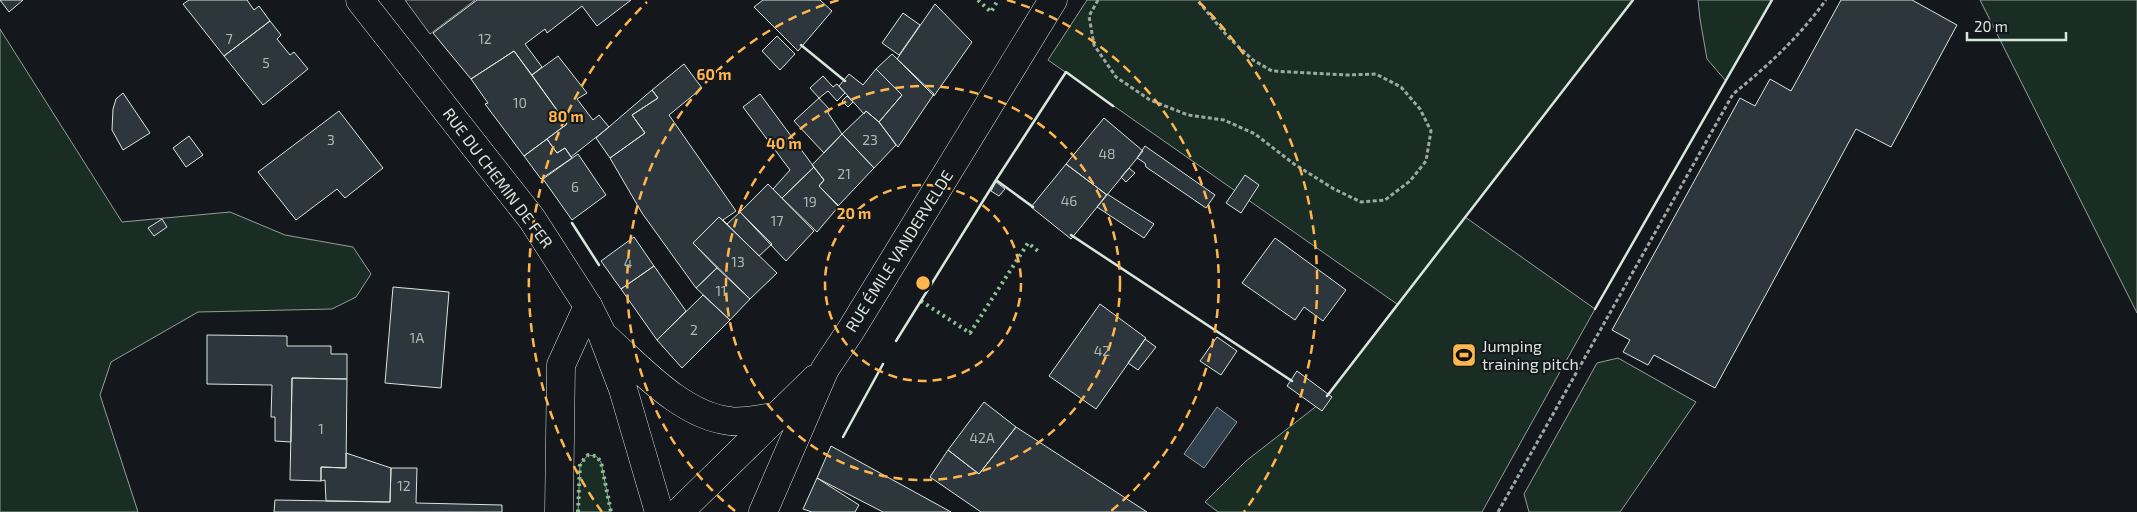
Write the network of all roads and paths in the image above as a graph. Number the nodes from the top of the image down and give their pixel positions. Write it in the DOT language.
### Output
graph roads {
  1 [pos="360,0"];
  2 [pos="1053,0"];
  3 [pos="1098,0"];
  4 [pos="1197,0"];
  5 [pos="1826,0"];
  6 [pos="588,306"];
  7 [pos="602,334"];
  8 [pos="825,369"];
  9 [pos="776,417"];
  10 [pos="559,512"];
  11 [pos="659,512"];
  12 [pos="680,512"];
  13 [pos="763,512"];
  14 [pos="1498,512"];
  1 -- 6 [label="main road, RUE DU CHEMIN DE FER"];
  2 -- 8 [label="main road, RUE ÉMILE VANDERVELDE"];
  3 -- 4 [label="path"];
  5 -- 14 [label="path"];
  6 -- 7 [label="main road, RUE DU CHEMIN DE FER"];
  6 -- 10 [label="main road"];
  7 -- 9 [label="main road"];
  7 -- 11 [label="main road, RUE DU CHEMIN DE FER"];
  8 -- 9 [label="main road"];
  8 -- 13 [label="main road, RUE ÉMILE VANDERVELDE"];
  9 -- 12 [label="main road"];
}
